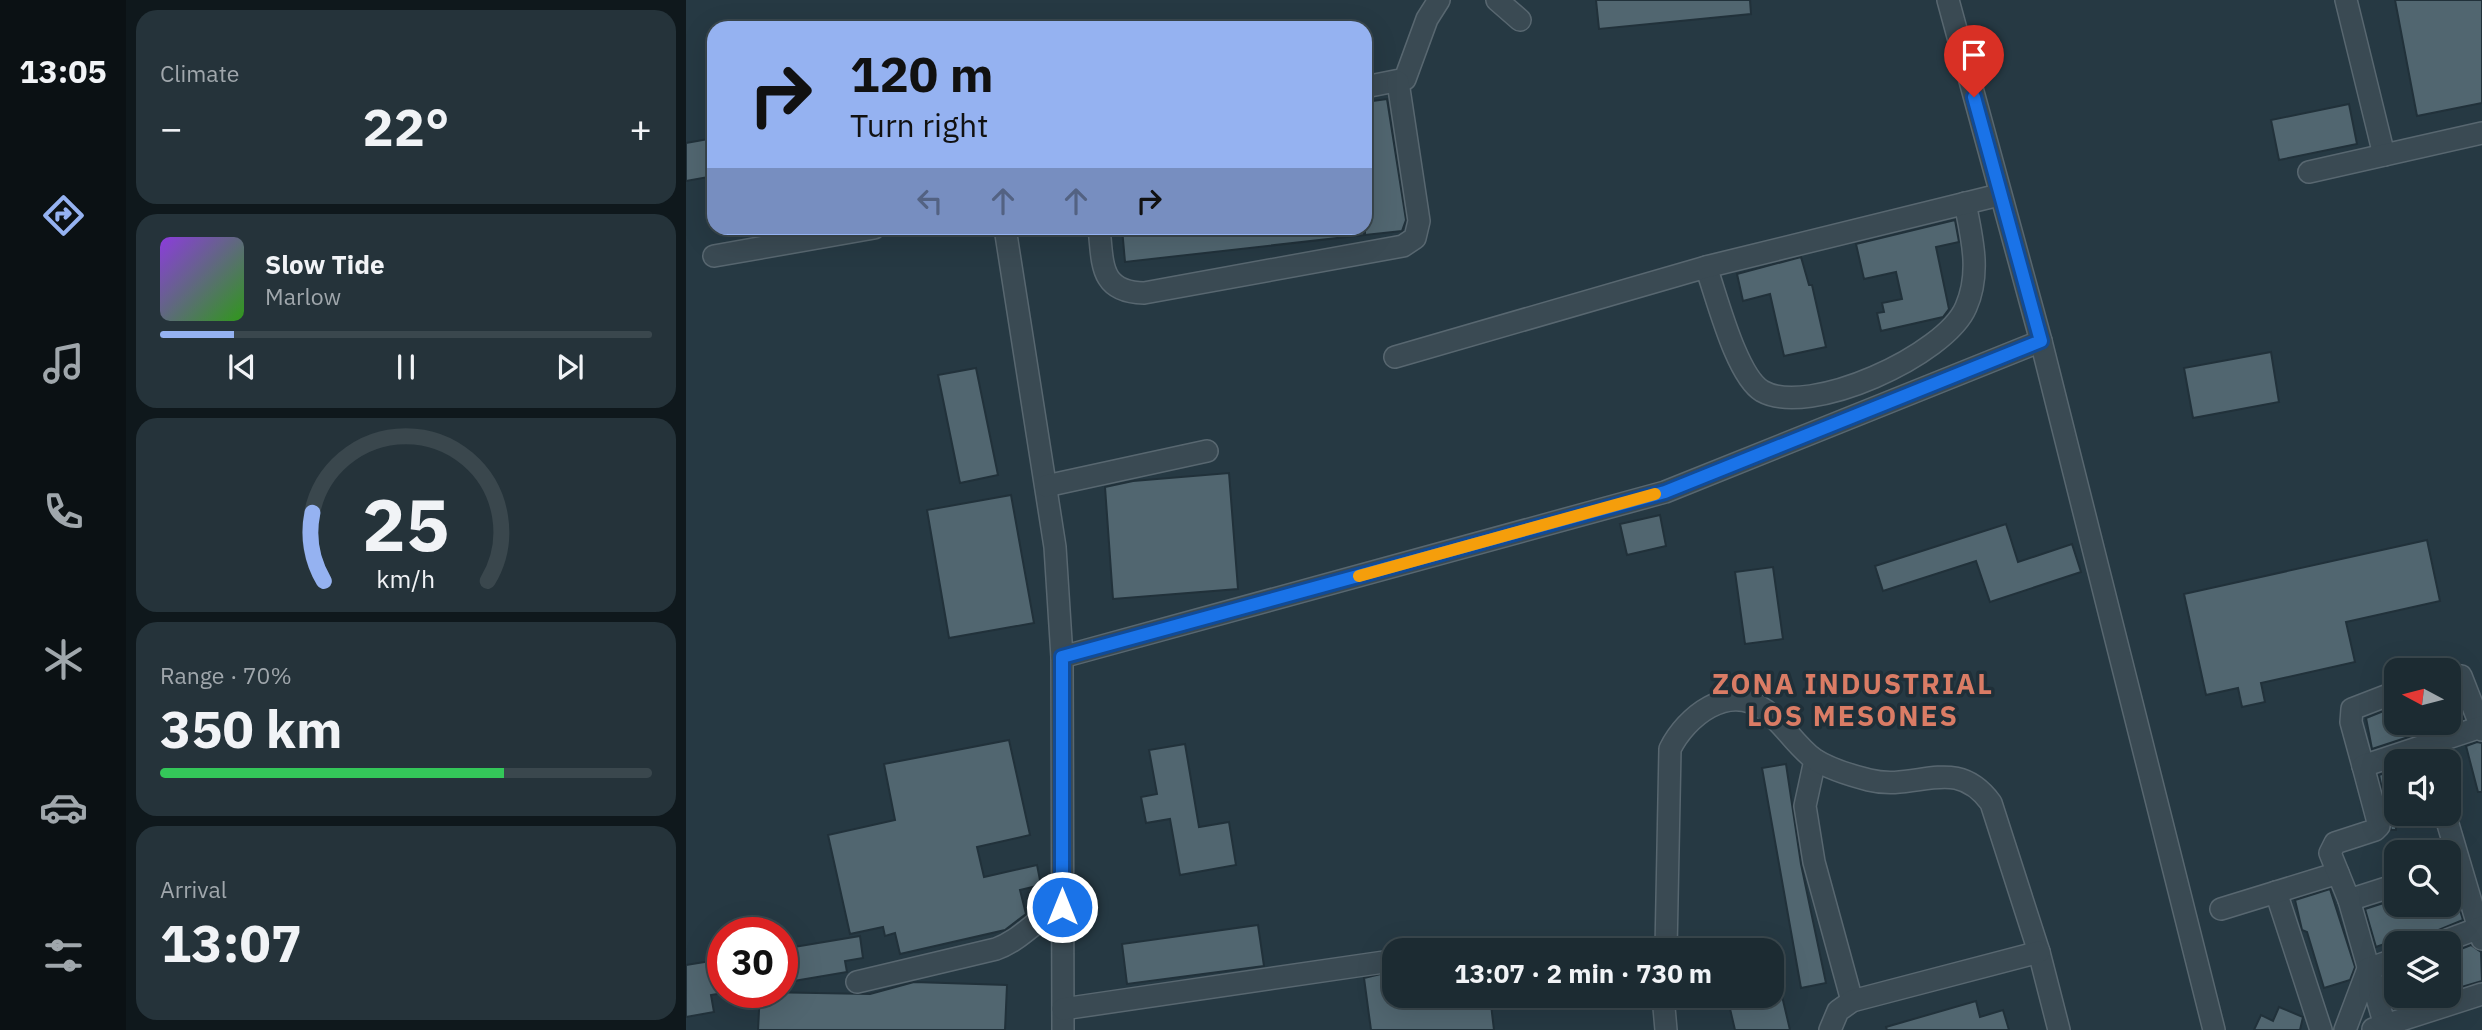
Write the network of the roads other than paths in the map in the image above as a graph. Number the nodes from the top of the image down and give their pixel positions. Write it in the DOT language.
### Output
graph roads {
  1 [pos="1439,0"];
  2 [pos="1497,0"];
  3 [pos="1948,0"];
  4 [pos="2346,0"];
  5 [pos="1520,19"];
  6 [pos="1398,82"];
  7 [pos="1372,86"];
  8 [pos="2482,133"];
  9 [pos="2384,155"];
  10 [pos="2309,172"];
  11 [pos="1999,195"];
  12 [pos="1965,203"];
  13 [pos="834,235"];
  14 [pos="1006,235"];
  15 [pos="1100,235"];
  16 [pos="714,256"];
  17 [pos="1706,267"];
  18 [pos="2041,341"];
  19 [pos="1395,357"];
  20 [pos="1208,451"];
  21 [pos="1046,486"];
  22 [pos="1062,657"];
  23 [pos="2461,676"];
  24 [pos="2384,697"];
  25 [pos="2481,728"];
  26 [pos="2437,749"];
  27 [pos="1815,760"];
  28 [pos="2384,762"];
  29 [pos="2363,766"];
  30 [pos="2338,873"];
  31 [pos="2461,883"];
  32 [pos="2384,889"];
  33 [pos="2276,892"];
  34 [pos="2348,900"];
  35 [pos="1062,907"];
  36 [pos="2221,909"];
  37 [pos="2481,932"];
  38 [pos="2461,937"];
  39 [pos="1667,938"];
  40 [pos="2039,952"];
  41 [pos="1382,962"];
  42 [pos="2384,963"];
  43 [pos="2368,969"];
  44 [pos="857,982"];
  45 [pos="2482,994"];
  46 [pos="1852,1001"];
  47 [pos="2310,1005"];
  48 [pos="1663,1008"];
  49 [pos="1063,1020"];
  50 [pos="2364,1027"];
  51 [pos="1666,1030"];
  52 [pos="1830,1030"];
  53 [pos="2059,1030"];
  54 [pos="2214,1030"];
  55 [pos="2323,1030"];
  1 -- 6 [label="street"];
  2 -- 5 [label="street"];
  3 -- 11 [label="street"];
  4 -- 9 [label="street"];
  6 -- 7 [label="street"];
  6 -- 15 [label="street"];
  8 -- 9 [label="street"];
  9 -- 10 [label="street"];
  11 -- 12 [label="street"];
  11 -- 18 [label="street"];
  12 -- 17 [label="street"];
  12 -- 17 [label="street"];
  13 -- 16 [label="street"];
  14 -- 21 [label="street"];
  17 -- 19 [label="street"];
  18 -- 22 [label="street"];
  18 -- 54 [label="street"];
  20 -- 21 [label="street"];
  21 -- 22 [label="street"];
  22 -- 35 [label="street"];
  23 -- 25 [label="street"];
  24 -- 29 [label="street"];
  25 -- 26 [label="street"];
  27 -- 39 [label="street"];
  27 -- 40 [label="street"];
  27 -- 46 [label="street"];
  28 -- 29 [label="street"];
  29 -- 30 [label="street"];
  30 -- 33 [label="street"];
  30 -- 34 [label="street"];
  31 -- 37 [label="street"];
  32 -- 34 [label="street"];
  33 -- 36 [label="street"];
  33 -- 47 [label="street"];
  34 -- 43 [label="street"];
  35 -- 44 [label="street"];
  35 -- 49 [label="street"];
  37 -- 38 [label="street"];
  40 -- 46 [label="street"];
  40 -- 53 [label="street"];
  41 -- 49 [label="street"];
  42 -- 43 [label="street"];
  43 -- 50 [label="street"];
  43 -- 50 [label="street"];
  45 -- 50 [label="street"];
  46 -- 52 [label="street"];
  47 -- 50 [label="street"];
  47 -- 55 [label="street"];
  48 -- 51 [label="street"];
}
